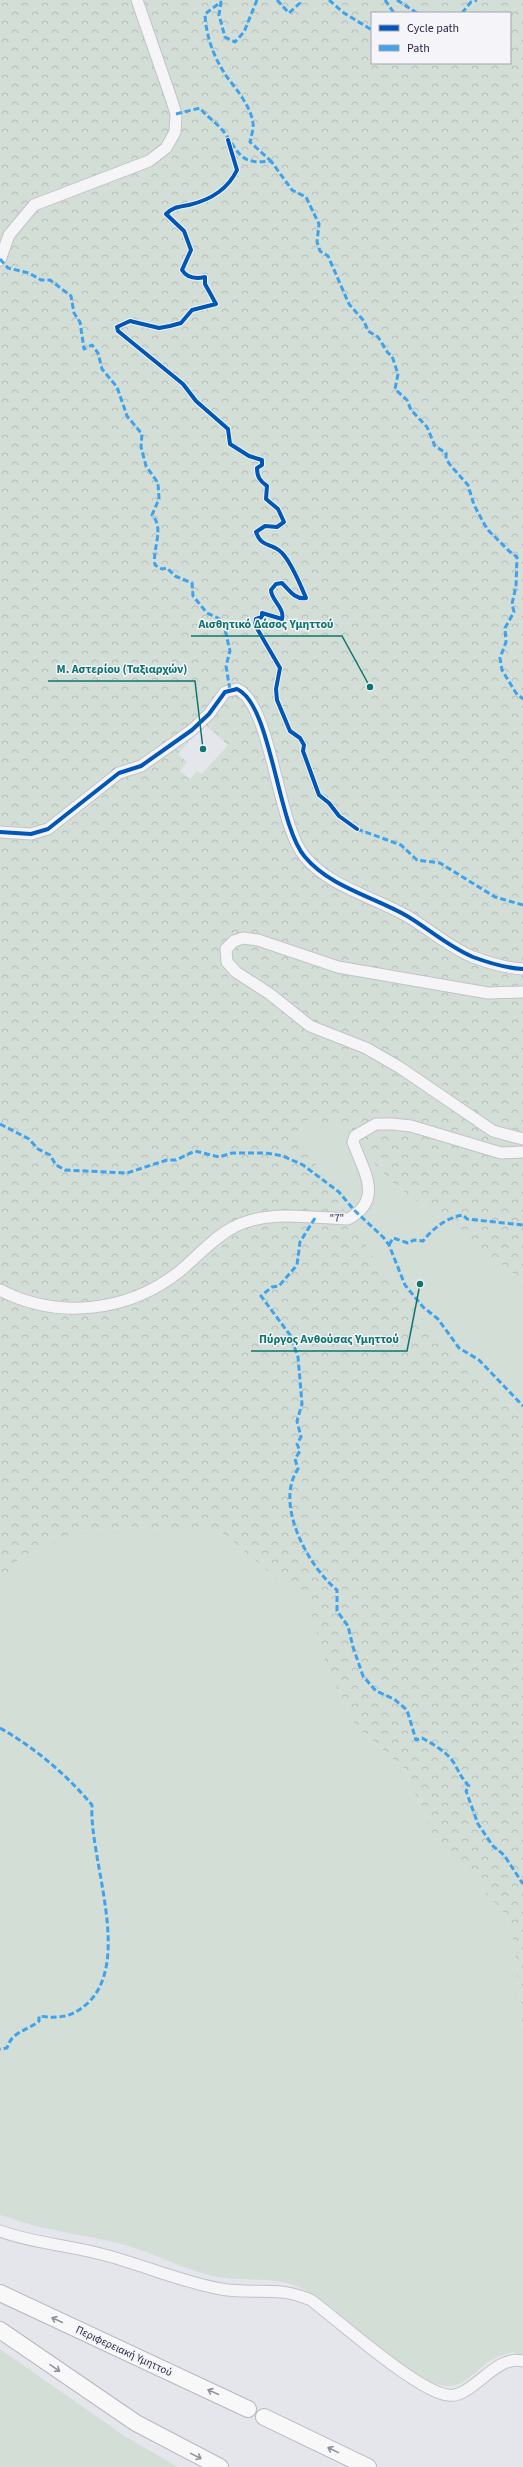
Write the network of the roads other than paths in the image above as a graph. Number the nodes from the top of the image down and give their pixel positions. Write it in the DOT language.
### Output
graph roads {
  1 [pos="137,0"];
  2 [pos="0,260"];
  3 [pos="0,832"];
  4 [pos="523,969"];
  5 [pos="523,992"];
  6 [pos="523,1140"];
  7 [pos="523,1152"];
  8 [pos="0,1290"];
  9 [pos="0,2231"];
  10 [pos="0,2293"];
  11 [pos="0,2330"];
  12 [pos="523,2361"];
  13 [pos="248,2409"];
  14 [pos="264,2417"];
  15 [pos="220,2467"];
  16 [pos="368,2467"];
  1 -- 2 [label="street"];
  3 -- 4 [label="street"];
  5 -- 6 [label="street"];
  7 -- 8 [label="street, \"7\""];
  9 -- 12 [label="street"];
  13 -- 10 [label="highway, Περιφερειακή Υμηττού, one-way"];
  11 -- 15 [label="highway, one-way"];
  16 -- 14 [label="highway, one-way"];
}
